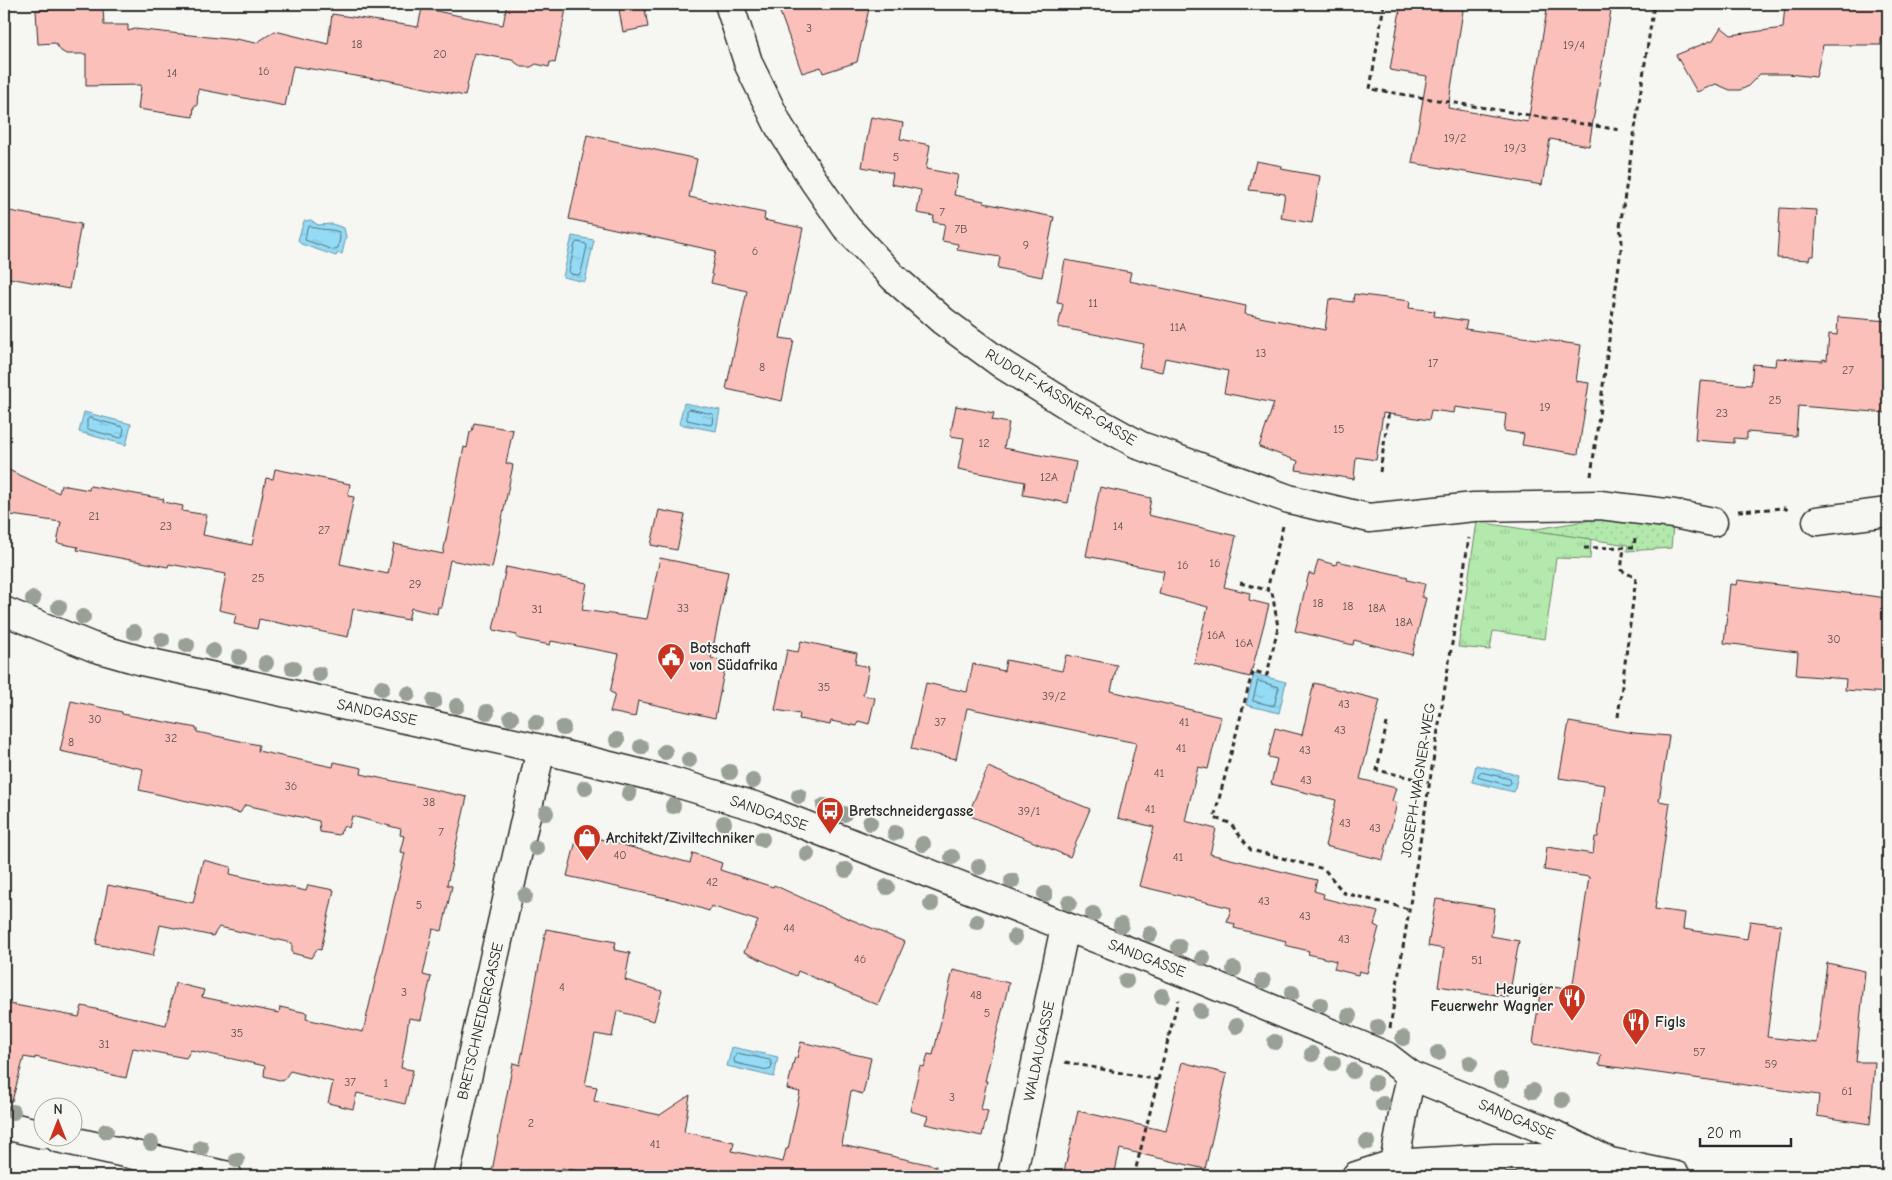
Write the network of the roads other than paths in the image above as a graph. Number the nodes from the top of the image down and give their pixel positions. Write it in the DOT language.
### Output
graph roads {
  1 [pos="729,4"];
  2 [pos="1888,512"];
  3 [pos="1713,522"];
  4 [pos="1817,522"];
  5 [pos="4,611"];
  6 [pos="541,749"];
  7 [pos="1065,927"];
  8 [pos="1412,1076"];
  9 [pos="4,1125"];
  10 [pos="32,1132"];
  11 [pos="82,1143"];
  12 [pos="1610,1162"];
  13 [pos="1393,1164"];
  14 [pos="228,1176"];
  15 [pos="445,1176"];
  16 [pos="1012,1176"];
  17 [pos="1356,1176"];
  18 [pos="1676,1176"];
  1 -- 3 [label="street, RUDOLF-KASSNER-GASSE"];
  2 -- 4 [label="street"];
  5 -- 6 [label="street, SANDGASSE"];
  6 -- 7 [label="street, SANDGASSE"];
  6 -- 15 [label="street, BRETSCHNEIDERGASSE"];
  7 -- 8 [label="street, SANDGASSE"];
  7 -- 16 [label="street, WALDAUGASSE"];
  8 -- 12 [label="street, SANDGASSE"];
  8 -- 13 [label="street"];
  9 -- 10 [label="street"];
  11 -- 14 [label="street"];
  12 -- 13 [label="street"];
  12 -- 18 [label="street"];
  13 -- 17 [label="street"];
}
